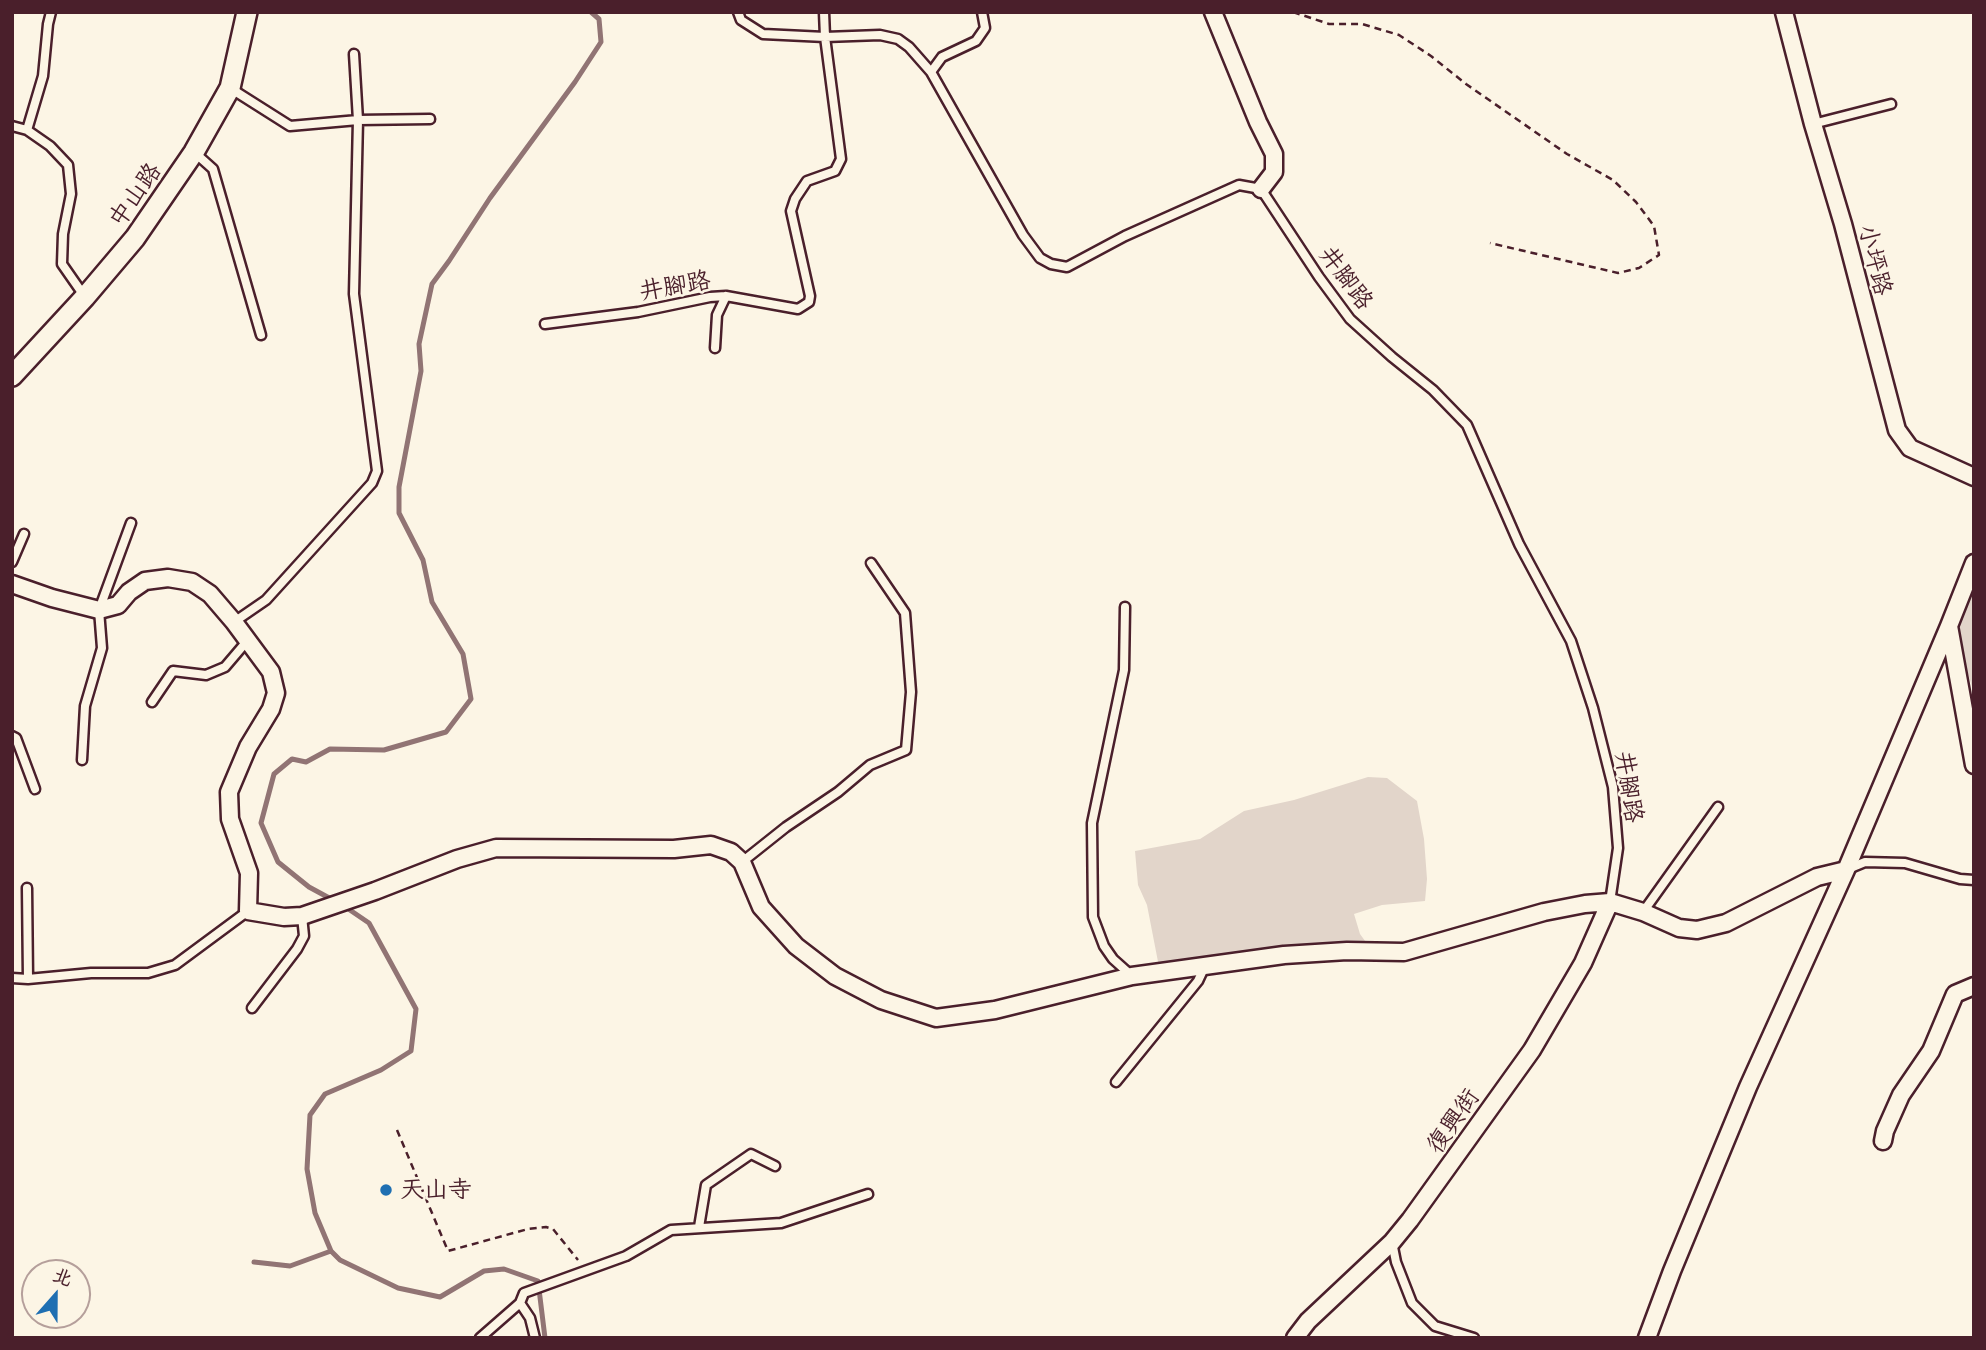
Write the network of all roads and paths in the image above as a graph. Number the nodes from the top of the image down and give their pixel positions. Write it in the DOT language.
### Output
graph roads {
  1 [pos="51,12"];
  2 [pos="247,12"];
  3 [pos="738,12"];
  4 [pos="824,12"];
  5 [pos="982,12"];
  6 [pos="1213,12"];
  7 [pos="1293,12"];
  8 [pos="1784,12"];
  9 [pos="825,37"];
  10 [pos="354,54"];
  11 [pos="931,72"];
  12 [pos="230,88"];
  13 [pos="1891,104"];
  14 [pos="430,119"];
  15 [pos="358,120"];
  16 [pos="1813,124"];
  17 [pos="12,127"];
  18 [pos="27,130"];
  19 [pos="194,152"];
  20 [pos="1261,189"];
  21 [pos="1490,243"];
  22 [pos="726,296"];
  23 [pos="85,297"];
  24 [pos="545,324"];
  25 [pos="261,335"];
  26 [pos="715,348"];
  27 [pos="12,376"];
  28 [pos="1974,477"];
  29 [pos="131,523"];
  30 [pos="24,534"];
  31 [pos="12,562"];
  32 [pos="871,563"];
  33 [pos="1974,563"];
  34 [pos="12,584"];
  35 [pos="1125,607"];
  36 [pos="99,610"];
  37 [pos="234,622"];
  38 [pos="1949,626"];
  39 [pos="248,640"];
  40 [pos="152,702"];
  41 [pos="12,736"];
  42 [pos="82,760"];
  43 [pos="1974,765"];
  44 [pos="35,789"];
  45 [pos="1718,807"];
  46 [pos="742,862"];
  47 [pos="1846,870"];
  48 [pos="1974,880"];
  49 [pos="27,888"];
  50 [pos="1610,902"];
  51 [pos="248,911"];
  52 [pos="1643,912"];
  53 [pos="302,916"];
  54 [pos="1205,967"];
  55 [pos="1132,976"];
  56 [pos="12,978"];
  57 [pos="28,979"];
  58 [pos="1974,986"];
  59 [pos="252,1008"];
  60 [pos="1116,1082"];
  61 [pos="397,1130"];
  62 [pos="1883,1141"];
  63 [pos="775,1166"];
  64 [pos="868,1194"];
  65 [pos="699,1227"];
  66 [pos="1392,1242"];
  67 [pos="587,1271"];
  68 [pos="520,1303"];
  69 [pos="480,1338"];
  70 [pos="535,1338"];
  71 [pos="1294,1338"];
  72 [pos="1474,1338"];
  73 [pos="1647,1338"];
  1 -- 18 [label="lane"];
  2 -- 12 [label="street, 中山路"];
  3 -- 9 [label="lane"];
  4 -- 9 [label="lane, 井腳路"];
  5 -- 11 [label="lane"];
  6 -- 20 [label="street"];
  7 -- 21 [label="path"];
  8 -- 16 [label="street, 小坪路"];
  9 -- 11 [label="lane"];
  9 -- 22 [label="lane, 井腳路"];
  10 -- 15 [label="lane"];
  11 -- 20 [label="lane"];
  12 -- 15 [label="lane"];
  12 -- 19 [label="street, 中山路"];
  13 -- 16 [label="lane"];
  14 -- 15 [label="lane"];
  15 -- 37 [label="lane"];
  16 -- 28 [label="street, 小坪路"];
  17 -- 18 [label="lane"];
  18 -- 23 [label="lane"];
  19 -- 23 [label="street, 中山路"];
  19 -- 25 [label="lane"];
  20 -- 50 [label="lane, 井腳路"];
  22 -- 24 [label="lane, 井腳路"];
  22 -- 26 [label="lane"];
  23 -- 27 [label="street, 中山路"];
  29 -- 36 [label="lane"];
  30 -- 31 [label="lane"];
  32 -- 46 [label="lane"];
  33 -- 38 [label="street"];
  34 -- 36 [label="street"];
  35 -- 55 [label="lane"];
  36 -- 37 [label="street"];
  36 -- 42 [label="lane"];
  37 -- 39 [label="street"];
  38 -- 43 [label="street"];
  38 -- 47 [label="street"];
  39 -- 40 [label="lane"];
  39 -- 51 [label="street"];
  41 -- 44 [label="lane"];
  45 -- 52 [label="lane"];
  46 -- 53 [label="street"];
  46 -- 55 [label="street"];
  47 -- 48 [label="lane"];
  47 -- 52 [label="street"];
  47 -- 73 [label="street"];
  49 -- 57 [label="lane"];
  50 -- 52 [label="street"];
  50 -- 54 [label="street"];
  50 -- 66 [label="street, 復興街"];
  51 -- 53 [label="street"];
  51 -- 57 [label="lane"];
  53 -- 59 [label="lane"];
  54 -- 55 [label="street"];
  54 -- 60 [label="lane"];
  56 -- 57 [label="lane"];
  58 -- 62 [label="street"];
  61 -- 67 [label="path"];
  63 -- 65 [label="lane"];
  64 -- 65 [label="lane"];
  65 -- 67 [label="lane"];
  66 -- 71 [label="street, 復興街"];
  66 -- 72 [label="lane"];
  67 -- 68 [label="lane"];
  68 -- 69 [label="lane"];
  68 -- 70 [label="lane"];
}
